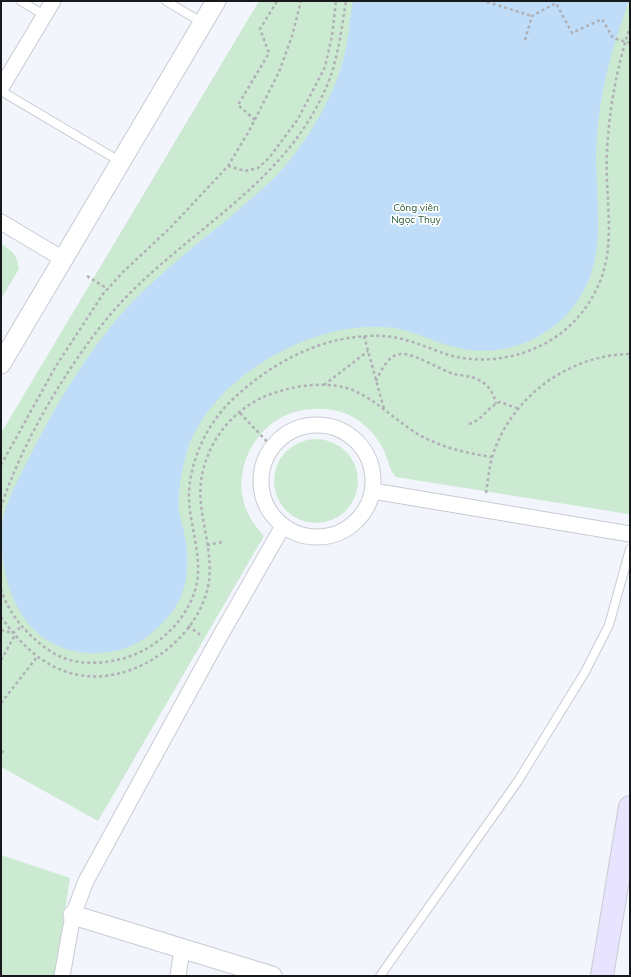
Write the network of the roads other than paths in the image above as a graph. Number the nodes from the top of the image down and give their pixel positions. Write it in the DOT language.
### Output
graph roads {
  1 [pos="21,1"];
  2 [pos="53,1"];
  3 [pos="166,1"];
  4 [pos="216,1"];
  5 [pos="44,15"];
  6 [pos="203,23"];
  7 [pos="1,90"];
  8 [pos="121,162"];
  9 [pos="1,222"];
  10 [pos="63,259"];
  11 [pos="1,364"];
  12 [pos="372,491"];
  13 [pos="283,526"];
  14 [pos="630,534"];
  15 [pos="630,549"];
  16 [pos="630,807"];
  17 [pos="73,915"];
  18 [pos="182,949"];
  19 [pos="62,976"];
  20 [pos="178,976"];
  21 [pos="272,976"];
  22 [pos="380,976"];
  23 [pos="602,976"];
  1 -- 5 [label="lane"];
  2 -- 5 [label="street"];
  3 -- 6 [label="lane"];
  4 -- 6 [label="street"];
  5 -- 7 [label="street"];
  6 -- 8 [label="street"];
  7 -- 8 [label="lane"];
  8 -- 10 [label="street"];
  9 -- 10 [label="street"];
  10 -- 11 [label="street"];
  12 -- 13 [label="street"];
  12 -- 13 [label="street"];
  12 -- 14 [label="street"];
  13 -- 17 [label="street"];
  15 -- 22 [label="lane"];
  16 -- 23 [label="main road"];
  17 -- 18 [label="street"];
  17 -- 19 [label="street"];
  18 -- 20 [label="street"];
  18 -- 21 [label="street"];
}
